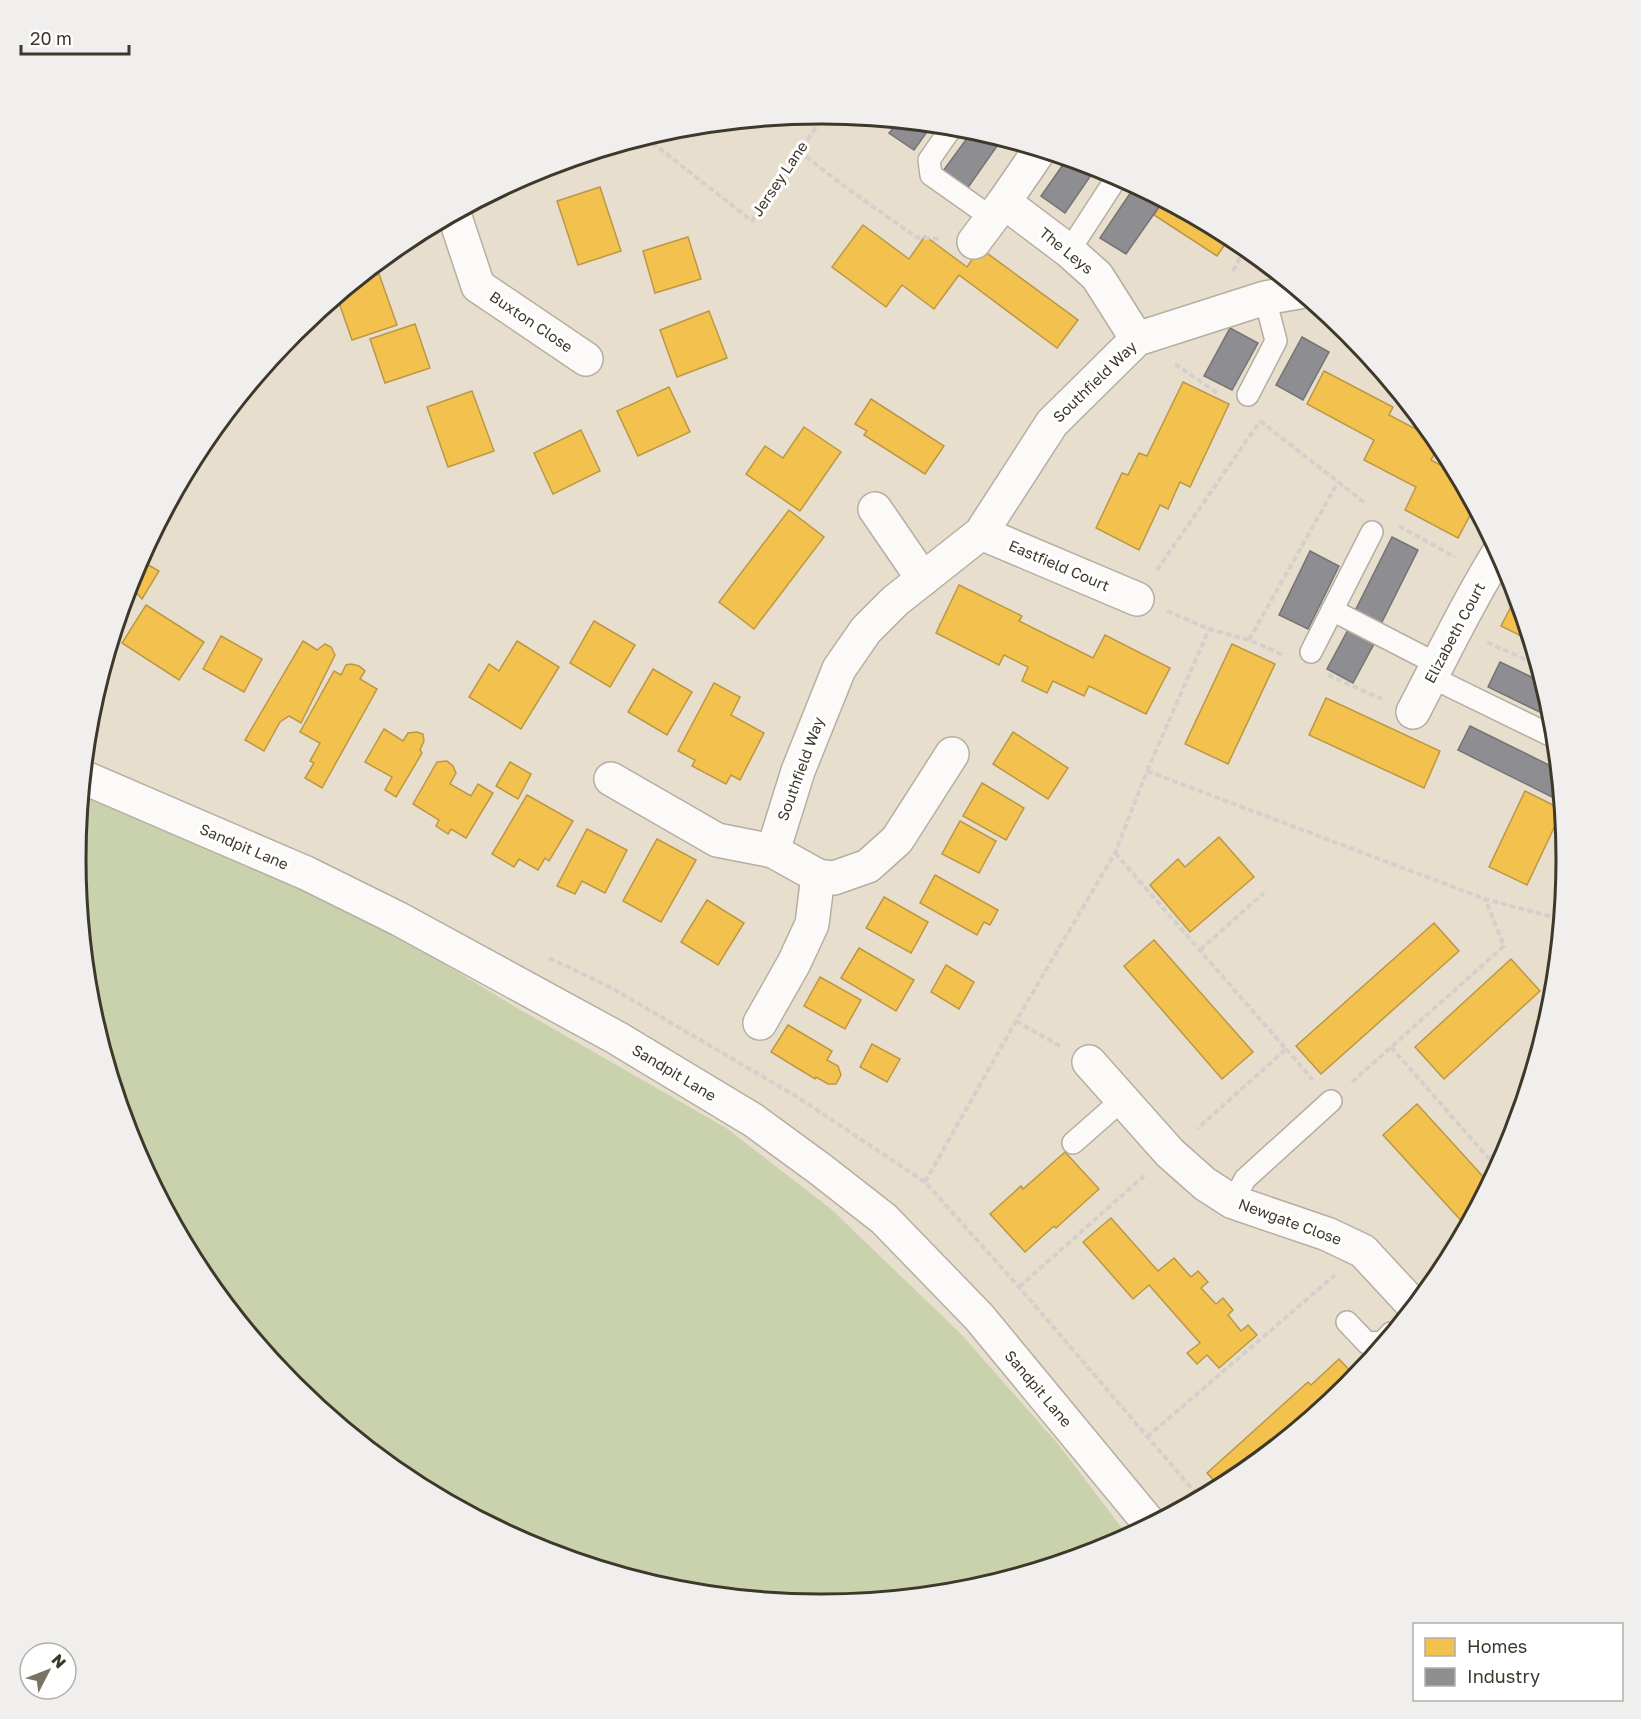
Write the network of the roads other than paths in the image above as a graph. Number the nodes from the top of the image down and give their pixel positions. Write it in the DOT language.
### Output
graph roads {
  1 [pos="946,136"];
  2 [pos="1035,157"];
  3 [pos="1113,185"];
  4 [pos="456,221"];
  5 [pos="990,221"];
  6 [pos="1069,251"];
  7 [pos="1289,294"];
  8 [pos="1265,298"];
  9 [pos="1137,339"];
  10 [pos="586,359"];
  11 [pos="1248,395"];
  12 [pos="875,509"];
  13 [pos="1372,532"];
  14 [pos="981,533"];
  15 [pos="1492,564"];
  16 [pos="923,579"];
  17 [pos="1137,599"];
  18 [pos="1332,610"];
  19 [pos="1311,652"];
  20 [pos="1434,671"];
  21 [pos="1413,712"];
  22 [pos="1544,731"];
  23 [pos="952,754"];
  24 [pos="611,779"];
  25 [pos="90,780"];
  26 [pos="773,851"];
  27 [pos="818,876"];
  28 [pos="760,1023"];
  29 [pos="1089,1062"];
  30 [pos="1123,1099"];
  31 [pos="1331,1101"];
  32 [pos="1074,1143"];
  33 [pos="1233,1202"];
  34 [pos="1409,1300"];
  35 [pos="1347,1322"];
  36 [pos="1375,1342"];
  37 [pos="1146,1519"];
  1 -- 5 [label="lane"];
  2 -- 5 [label="street"];
  3 -- 6 [label="lane"];
  4 -- 10 [label="street, Buxton Close"];
  5 -- 6 [label="street, The Leys"];
  6 -- 9 [label="street, The Leys"];
  7 -- 8 [label="street, Southfield Way"];
  8 -- 9 [label="street, Southfield Way"];
  8 -- 11 [label="lane"];
  9 -- 14 [label="street, Southfield Way"];
  12 -- 16 [label="street"];
  13 -- 18 [label="lane"];
  14 -- 16 [label="street, Southfield Way"];
  14 -- 17 [label="street, Eastfield Court"];
  15 -- 20 [label="street, Elizabeth Court"];
  16 -- 26 [label="street, Southfield Way"];
  18 -- 19 [label="lane"];
  18 -- 20 [label="lane"];
  20 -- 21 [label="street, Elizabeth Court"];
  20 -- 22 [label="lane"];
  23 -- 27 [label="street"];
  24 -- 26 [label="street"];
  25 -- 37 [label="street, Sandpit Lane"];
  26 -- 27 [label="street"];
  27 -- 28 [label="street"];
  29 -- 30 [label="street, Newgate Close"];
  30 -- 32 [label="lane"];
  30 -- 33 [label="street, Newgate Close"];
  31 -- 33 [label="lane"];
  33 -- 34 [label="street, Newgate Close"];
  35 -- 36 [label="lane"];
}
